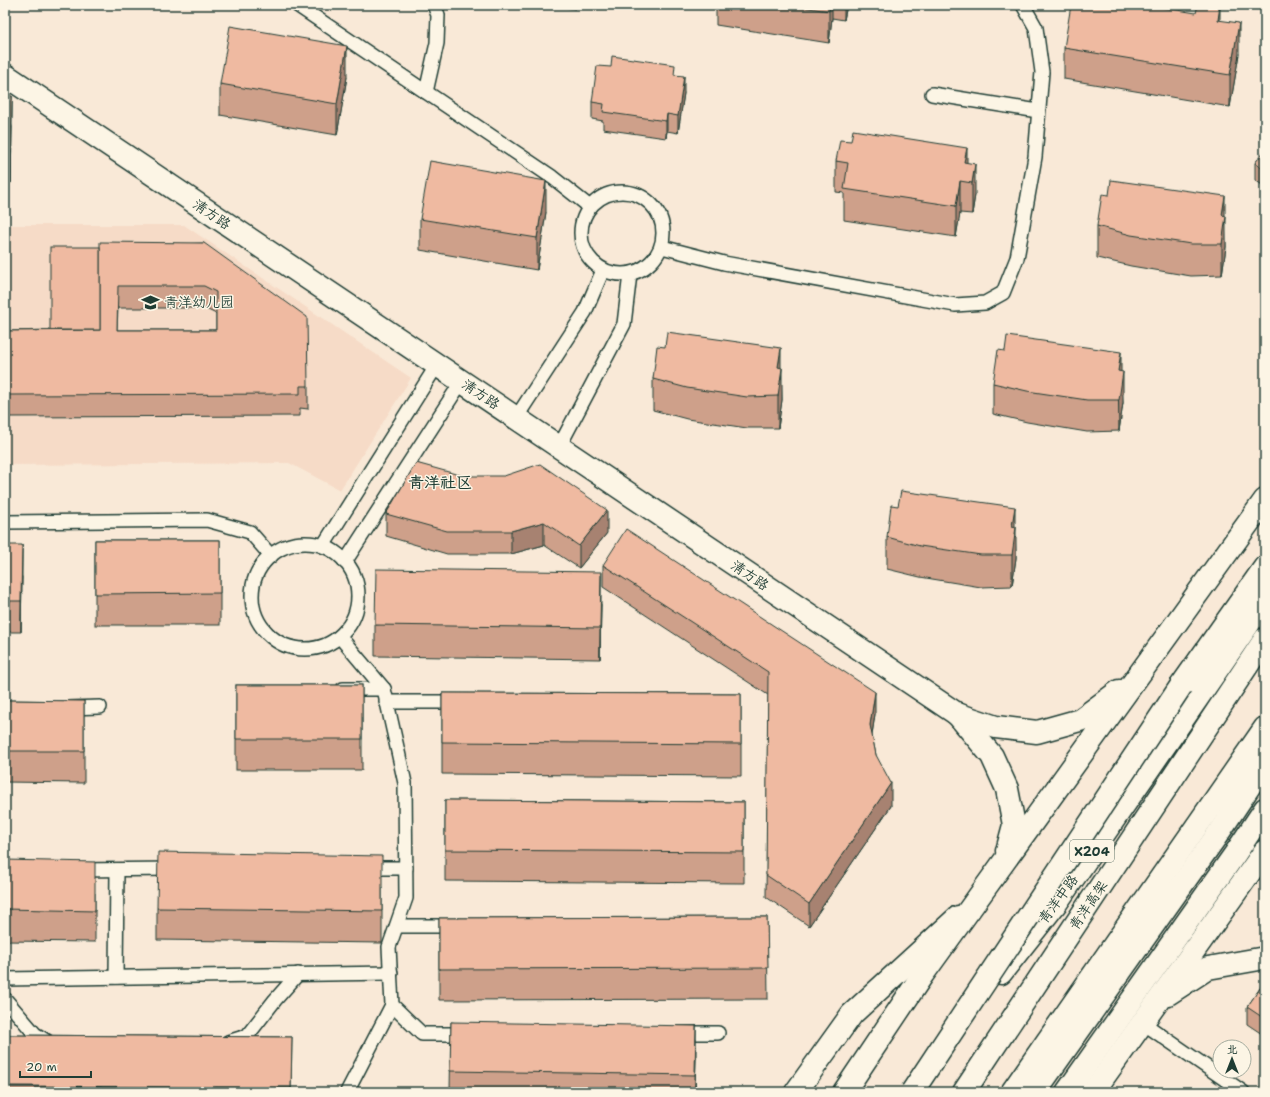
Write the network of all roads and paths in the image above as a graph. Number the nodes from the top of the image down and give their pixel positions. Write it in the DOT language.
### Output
graph roads {
  1 [pos="298,5"];
  2 [pos="434,5"];
  3 [pos="1023,5"];
  4 [pos="5,74"];
  5 [pos="426,92"];
  6 [pos="932,94"];
  7 [pos="1038,111"];
  8 [pos="590,207"];
  9 [pos="662,247"];
  10 [pos="603,270"];
  11 [pos="630,274"];
  12 [pos="437,365"];
  13 [pos="462,381"];
  14 [pos="516,418"];
  15 [pos="559,447"];
  16 [pos="1265,500"];
  17 [pos="5,522"];
  18 [pos="323,546"];
  19 [pos="271,556"];
  20 [pos="345,562"];
  21 [pos="1265,567"];
  22 [pos="1265,600"];
  23 [pos="340,637"];
  24 [pos="1265,638"];
  25 [pos="1137,677"];
  26 [pos="329,689"];
  27 [pos="384,689"];
  28 [pos="386,702"];
  29 [pos="473,702"];
  30 [pos="100,707"];
  31 [pos="52,708"];
  32 [pos="957,714"];
  33 [pos="1265,728"];
  34 [pos="1265,763"];
  35 [pos="1265,808"];
  36 [pos="1265,851"];
  37 [pos="1006,859"];
  38 [pos="351,868"];
  39 [pos="406,868"];
  40 [pos="187,869"];
  41 [pos="61,870"];
  42 [pos="117,870"];
  43 [pos="976,900"];
  44 [pos="396,926"];
  45 [pos="467,926"];
  46 [pos="1265,958"];
  47 [pos="391,973"];
  48 [pos="298,974"];
  49 [pos="116,977"];
  50 [pos="5,979"];
  51 [pos="5,999"];
  52 [pos="1157,1002"];
  53 [pos="392,1005"];
  54 [pos="1142,1023"];
  55 [pos="664,1033"];
  56 [pos="718,1033"];
  57 [pos="476,1034"];
  58 [pos="216,1046"];
  59 [pos="60,1049"];
  60 [pos="347,1092"];
  61 [pos="796,1092"];
  62 [pos="844,1092"];
  63 [pos="907,1092"];
  64 [pos="912,1092"];
  65 [pos="964,1092"];
  66 [pos="1012,1092"];
  67 [pos="1035,1092"];
  68 [pos="1067,1092"];
  69 [pos="1093,1092"];
  70 [pos="1243,1092"];
  1 -- 5 [label="lane"];
  2 -- 5 [label="lane"];
  3 -- 7 [label="lane"];
  4 -- 12 [label="main road, 清方路"];
  5 -- 8 [label="lane"];
  6 -- 7 [label="lane"];
  7 -- 9 [label="lane"];
  8 -- 9 [label="lane"];
  8 -- 10 [label="lane"];
  9 -- 11 [label="lane"];
  10 -- 11 [label="lane"];
  10 -- 14 [label="lane"];
  11 -- 15 [label="lane"];
  12 -- 13 [label="main road, 清方路"];
  12 -- 18 [label="lane"];
  13 -- 14 [label="main road, 清方路"];
  13 -- 20 [label="lane"];
  14 -- 15 [label="main road, 清方路"];
  15 -- 32 [label="main road, 清方路"];
  16 -- 25 [label="main road"];
  17 -- 19 [label="lane"];
  18 -- 19 [label="lane"];
  18 -- 20 [label="lane"];
  19 -- 23 [label="lane"];
  20 -- 23 [label="lane"];
  21 -- 64 [label="main road, bridge"];
  22 -- 63 [label="main road, 青洋中路 / X204"];
  23 -- 27 [label="lane"];
  24 -- 65 [label="main road, 青洋高架"];
  25 -- 32 [label="main road"];
  25 -- 37 [label="main road"];
  26 -- 27 [label="lane"];
  27 -- 28 [label="lane"];
  28 -- 29 [label="lane"];
  28 -- 39 [label="lane"];
  30 -- 31 [label="lane"];
  32 -- 37 [label="main road"];
  33 -- 66 [label="main road"];
  34 -- 67 [label="main road"];
  35 -- 68 [label="main road"];
  36 -- 52 [label="main road"];
  37 -- 43 [label="main road"];
  38 -- 39 [label="lane"];
  39 -- 44 [label="lane"];
  40 -- 42 [label="lane"];
  41 -- 42 [label="lane"];
  42 -- 49 [label="lane"];
  43 -- 61 [label="main road"];
  43 -- 62 [label="main road"];
  44 -- 45 [label="lane"];
  44 -- 47 [label="lane"];
  46 -- 52 [label="main road"];
  47 -- 48 [label="lane"];
  47 -- 53 [label="lane"];
  48 -- 49 [label="lane"];
  48 -- 58 [label="lane"];
  49 -- 50 [label="lane"];
  51 -- 59 [label="lane"];
  52 -- 54 [label="main road"];
  53 -- 57 [label="lane"];
  53 -- 60 [label="lane"];
  54 -- 69 [label="main road"];
  54 -- 70 [label="lane"];
  55 -- 56 [label="lane"];
}
